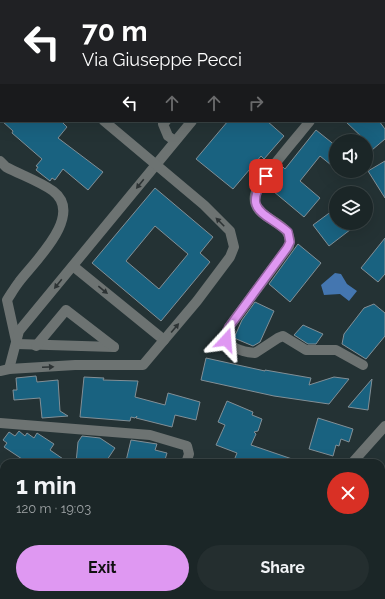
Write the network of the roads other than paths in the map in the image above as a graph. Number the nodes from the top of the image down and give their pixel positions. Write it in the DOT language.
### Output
graph roads {
  1 [pos="105,122"];
  2 [pos="165,122"];
  3 [pos="191,122"];
  4 [pos="309,122"];
  5 [pos="175,141"];
  6 [pos="0,162"];
  7 [pos="155,165"];
  8 [pos="73,266"];
  9 [pos="164,340"];
  10 [pos="17,344"];
  11 [pos="36,346"];
  12 [pos="363,365"];
  13 [pos="5,370"];
  14 [pos="0,423"];
  15 [pos="385,426"];
  16 [pos="187,459"];
  17 [pos="356,459"];
  1 -- 7 [label="street"];
  2 -- 5 [label="street"];
  3 -- 5 [label="street"];
  4 -- 12 [label="street"];
  5 -- 7 [label="street"];
  6 -- 10 [label="street"];
  7 -- 8 [label="street, one-way"];
  9 -- 7 [label="street, one-way"];
  8 -- 9 [label="street, one-way"];
  8 -- 10 [label="street, one-way"];
  13 -- 9 [label="street, one-way"];
  10 -- 11 [label="street"];
  10 -- 13 [label="street"];
  11 -- 11 [label="street"];
  14 -- 16 [label="street"];
  15 -- 17 [label="street"];
}
